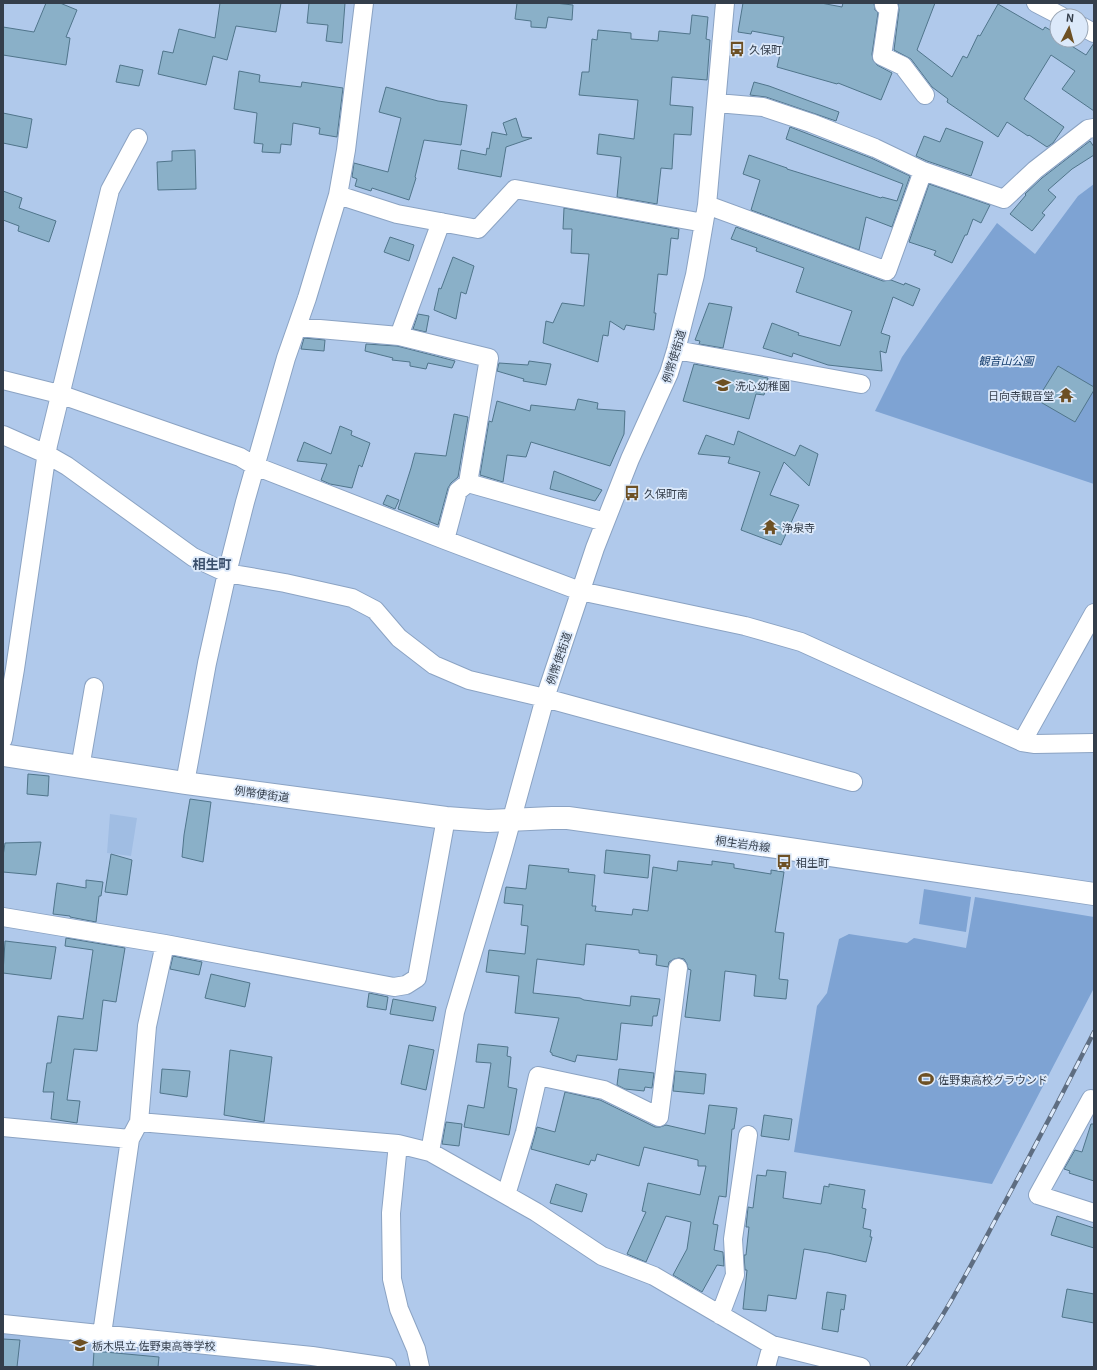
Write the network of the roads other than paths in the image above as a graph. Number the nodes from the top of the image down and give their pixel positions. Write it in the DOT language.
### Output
graph roads {
  1 [pos="364,3"];
  2 [pos="725,3"];
  3 [pos="884,3"];
  4 [pos="1036,3"];
  5 [pos="1049,10"];
  6 [pos="925,95"];
  7 [pos="717,103"];
  8 [pos="1094,128"];
  9 [pos="138,138"];
  10 [pos="922,171"];
  11 [pos="338,195"];
  12 [pos="707,205"];
  13 [pos="441,222"];
  14 [pos="704,223"];
  15 [pos="297,327"];
  16 [pos="399,336"];
  17 [pos="676,350"];
  18 [pos="3,380"];
  19 [pos="861,384"];
  20 [pos="59,394"];
  21 [pos="3,435"];
  22 [pos="46,454"];
  23 [pos="255,466"];
  24 [pos="468,483"];
  25 [pos="605,522"];
  26 [pos="445,540"];
  27 [pos="227,573"];
  28 [pos="580,591"];
  29 [pos="1094,613"];
  30 [pos="94,686"];
  31 [pos="545,698"];
  32 [pos="3,739"];
  33 [pos="1022,742"];
  34 [pos="1094,743"];
  35 [pos="3,755"];
  36 [pos="80,768"];
  37 [pos="853,782"];
  38 [pos="185,783"];
  39 [pos="446,818"];
  40 [pos="511,821"];
  41 [pos="1094,894"];
  42 [pos="3,917"];
  43 [pos="165,944"];
  44 [pos="678,968"];
  45 [pos="1094,1100"];
  46 [pos="138,1122"];
  47 [pos="3,1127"];
  48 [pos="748,1136"];
  49 [pos="130,1139"];
  50 [pos="398,1144"];
  51 [pos="430,1152"];
  52 [pos="506,1195"];
  53 [pos="1094,1214"];
  54 [pos="720,1315"];
  55 [pos="3,1324"];
  56 [pos="102,1334"];
  57 [pos="772,1345"];
  58 [pos="387,1367"];
  59 [pos="420,1367"];
  60 [pos="766,1367"];
  61 [pos="861,1367"];
  1 -- 11 [label="street"];
  2 -- 7 [label="street, 例幣使街道"];
  3 -- 6 [label="street"];
  4 -- 5 [label="street"];
  7 -- 10 [label="street"];
  7 -- 12 [label="street, 例幣使街道"];
  8 -- 10 [label="street"];
  9 -- 20 [label="street"];
  10 -- 12 [label="street"];
  11 -- 13 [label="street"];
  11 -- 15 [label="street"];
  12 -- 14 [label="street, 例幣使街道"];
  13 -- 14 [label="street"];
  13 -- 16 [label="street"];
  14 -- 17 [label="street, 例幣使街道"];
  15 -- 16 [label="street"];
  15 -- 23 [label="street"];
  16 -- 24 [label="street"];
  17 -- 19 [label="street"];
  17 -- 25 [label="street, 例幣使街道"];
  18 -- 20 [label="street"];
  20 -- 22 [label="street"];
  20 -- 23 [label="street"];
  21 -- 22 [label="street"];
  22 -- 27 [label="street"];
  22 -- 32 [label="street"];
  23 -- 26 [label="street"];
  23 -- 27 [label="street"];
  24 -- 25 [label="street"];
  24 -- 26 [label="street"];
  25 -- 28 [label="street, 例幣使街道"];
  26 -- 28 [label="street"];
  27 -- 31 [label="street"];
  27 -- 38 [label="street"];
  28 -- 31 [label="street, 例幣使街道"];
  28 -- 33 [label="street"];
  29 -- 33 [label="street"];
  30 -- 36 [label="street"];
  31 -- 37 [label="street"];
  31 -- 40 [label="street, 例幣使街道"];
  33 -- 34 [label="street"];
  35 -- 36 [label="main road, 例幣使街道"];
  36 -- 38 [label="main road, 例幣使街道"];
  38 -- 39 [label="main road, 例幣使街道"];
  39 -- 40 [label="main road, 例幣使街道"];
  39 -- 43 [label="street"];
  40 -- 41 [label="main road, 桐生岩舟線"];
  40 -- 51 [label="street"];
  42 -- 43 [label="street"];
  43 -- 46 [label="street"];
  44 -- 52 [label="street"];
  45 -- 53 [label="street"];
  46 -- 49 [label="street"];
  46 -- 50 [label="street"];
  47 -- 49 [label="street"];
  48 -- 54 [label="street"];
  49 -- 56 [label="street"];
  50 -- 51 [label="street"];
  50 -- 59 [label="street"];
  51 -- 52 [label="street"];
  52 -- 54 [label="street"];
  54 -- 57 [label="street"];
  55 -- 56 [label="street"];
  56 -- 58 [label="street"];
  57 -- 60 [label="street"];
  57 -- 61 [label="street"];
}
